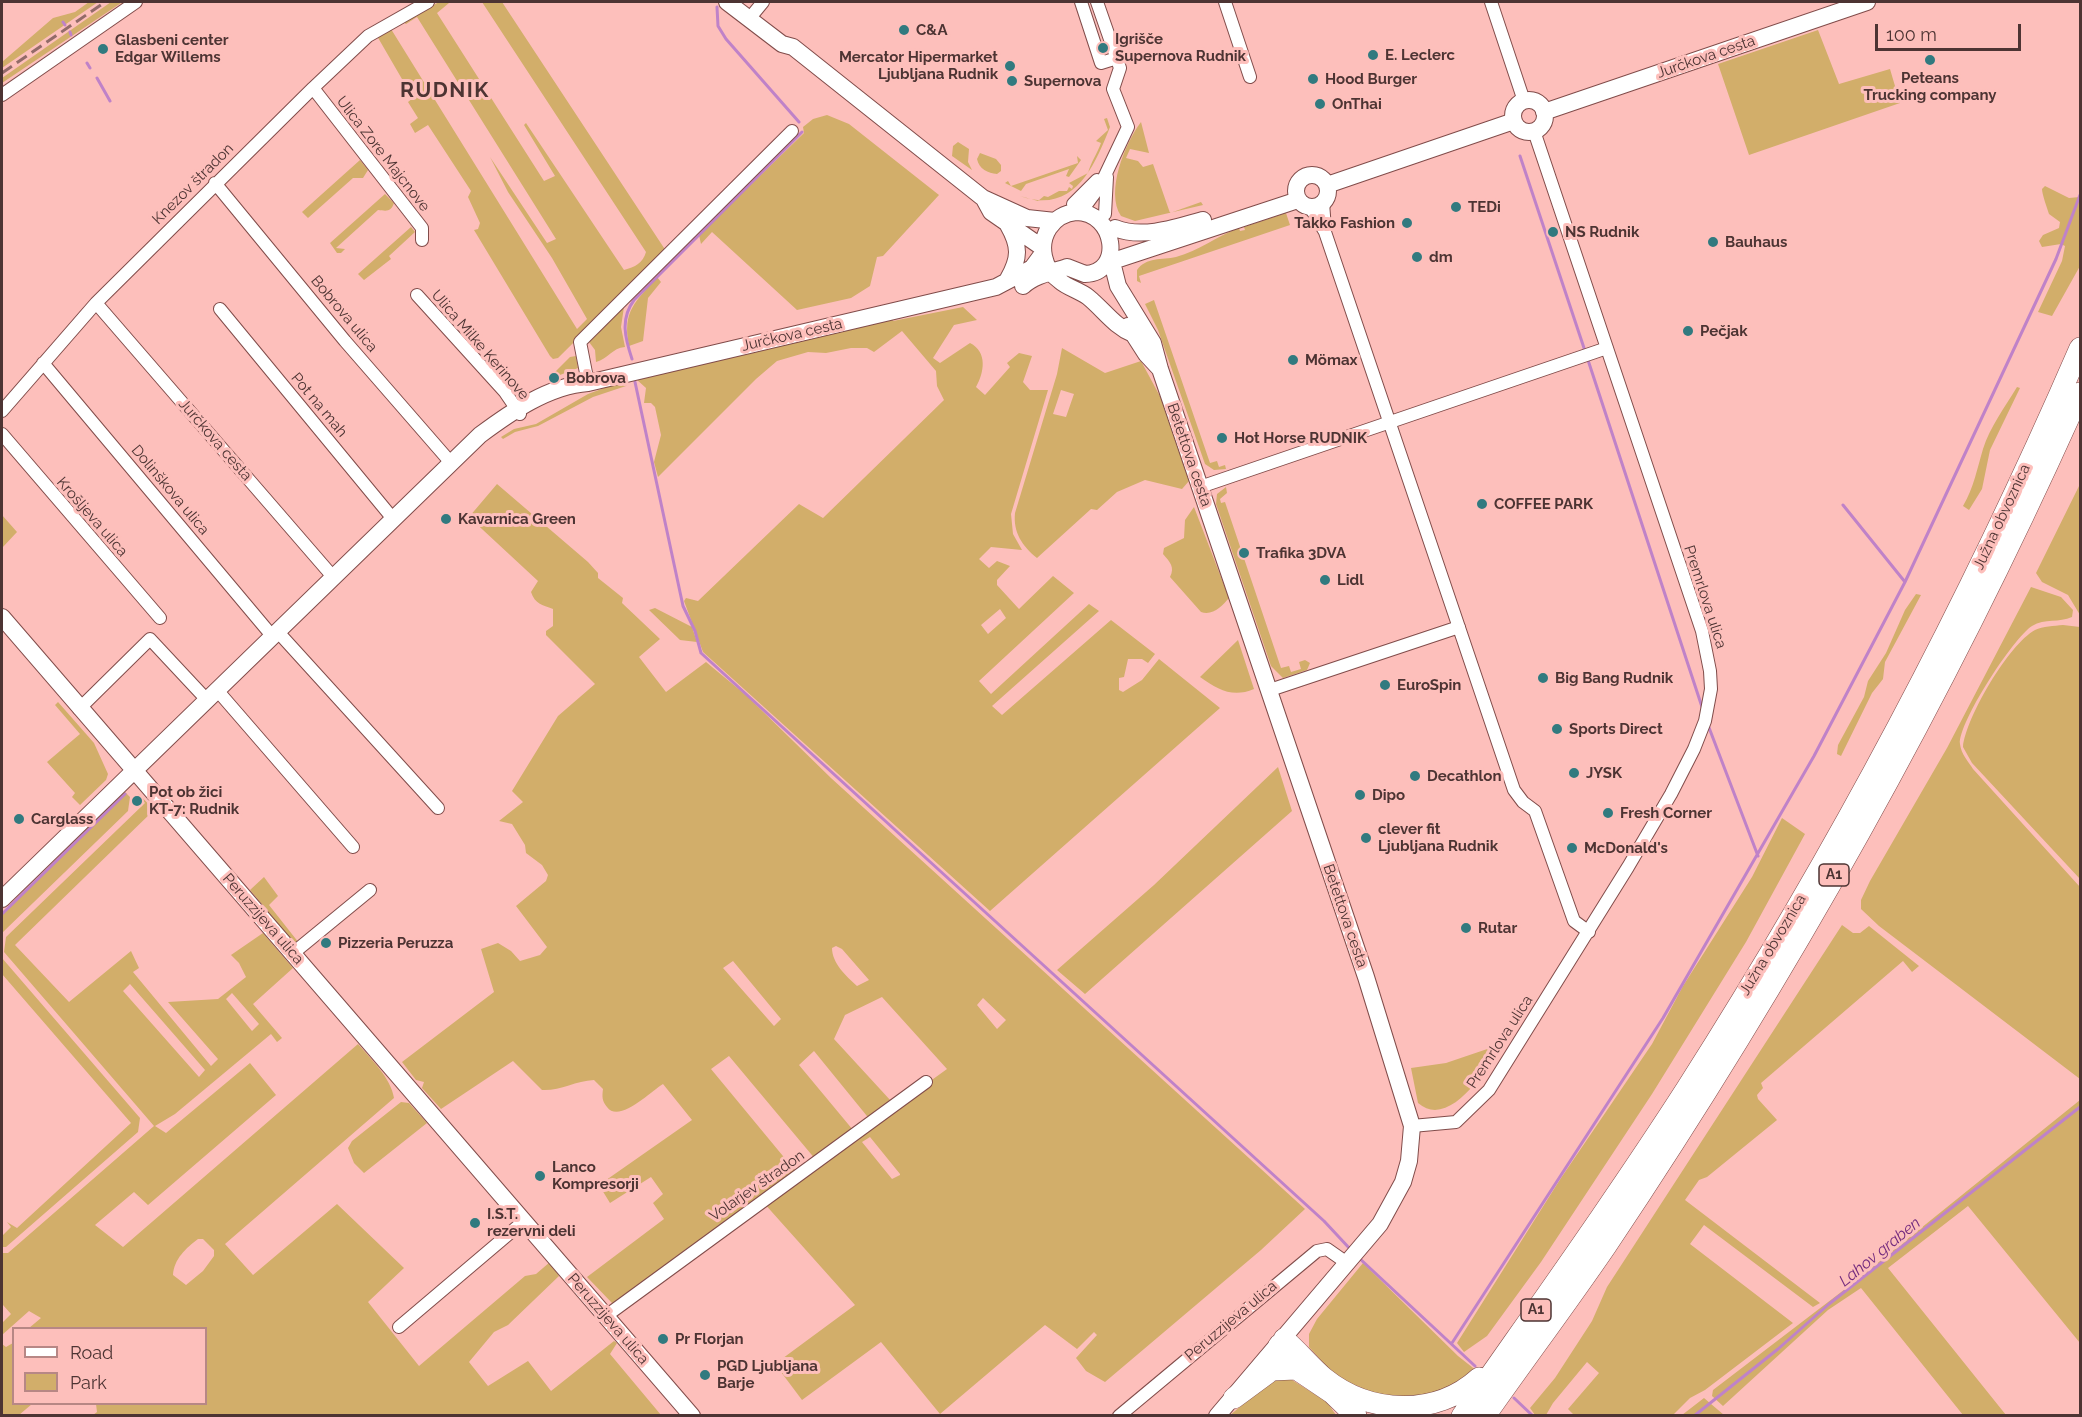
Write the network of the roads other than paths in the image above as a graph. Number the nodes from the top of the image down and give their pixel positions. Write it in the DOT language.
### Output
graph roads {
  1 [pos="136,2"];
  2 [pos="428,2"];
  3 [pos="727,2"];
  4 [pos="763,2"];
  5 [pos="1081,2"];
  6 [pos="1097,2"];
  7 [pos="1225,2"];
  8 [pos="1491,2"];
  9 [pos="1867,2"];
  10 [pos="749,19"];
  11 [pos="1117,58"];
  12 [pos="1250,77"];
  13 [pos="313,88"];
  14 [pos="2,95"];
  15 [pos="1524,101"];
  16 [pos="1544,112"];
  17 [pos="1514,121"];
  18 [pos="792,131"];
  19 [pos="1534,131"];
  20 [pos="1107,171"];
  21 [pos="215,183"];
  22 [pos="1327,185"];
  23 [pos="983,198"];
  24 [pos="1307,200"];
  25 [pos="1080,207"];
  26 [pos="1105,214"];
  27 [pos="1055,221"];
  28 [pos="1008,224"];
  29 [pos="1114,235"];
  30 [pos="422,240"];
  31 [pos="1046,246"];
  32 [pos="1109,267"];
  33 [pos="1056,274"];
  34 [pos="1085,282"];
  35 [pos="1002,283"];
  36 [pos="417,295"];
  37 [pos="96,303"];
  38 [pos="220,309"];
  39 [pos="1133,334"];
  40 [pos="1607,348"];
  41 [pos="2080,348"];
  42 [pos="43,363"];
  43 [pos="1160,369"];
  44 [pos="588,383"];
  45 [pos="2080,393"];
  46 [pos="2,411"];
  47 [pos="519,412"];
  48 [pos="1390,422"];
  49 [pos="2,434"];
  50 [pos="452,464"];
  51 [pos="1200,487"];
  52 [pos="394,520"];
  53 [pos="334,578"];
  54 [pos="2,617"];
  55 [pos="160,618"];
  56 [pos="1459,627"];
  57 [pos="276,634"];
  58 [pos="1270,690"];
  59 [pos="212,695"];
  60 [pos="79,709"];
  61 [pos="133,771"];
  62 [pos="438,808"];
  63 [pos="353,847"];
  64 [pos="370,890"];
  65 [pos="2,899"];
  66 [pos="1589,932"];
  67 [pos="292,954"];
  68 [pos="926,1082"];
  69 [pos="1412,1126"];
  70 [pos="1611,1204"];
  71 [pos="524,1221"];
  72 [pos="1352,1257"];
  73 [pos="606,1316"];
  74 [pos="399,1327"];
  75 [pos="1282,1342"];
  76 [pos="1296,1369"];
  77 [pos="1234,1398"];
  78 [pos="692,1416"];
  79 [pos="1119,1416"];
  80 [pos="1217,1416"];
  81 [pos="1356,1416"];
  82 [pos="1462,1416"];
  83 [pos="1485,1416"];
  1 -- 14 [label="street"];
  2 -- 13 [label="street, Knezov štradon"];
  3 -- 10 [label="street"];
  4 -- 10 [label="street"];
  5 -- 11 [label="street"];
  6 -- 11 [label="street"];
  7 -- 12 [label="street"];
  8 -- 15 [label="street"];
  9 -- 16 [label="street, Jurčkova cesta"];
  10 -- 23 [label="street"];
  11 -- 20 [label="street"];
  13 -- 21 [label="street, Knezov štradon"];
  13 -- 30 [label="street, Ulica Zore Majcnove"];
  15 -- 16 [label="street"];
  15 -- 17 [label="street"];
  16 -- 19 [label="street"];
  17 -- 19 [label="street"];
  17 -- 22 [label="street"];
  18 -- 44 [label="street"];
  19 -- 40 [label="street, Premrlova ulica"];
  20 -- 25 [label="street"];
  20 -- 26 [label="street"];
  21 -- 37 [label="street, Knezov štradon"];
  21 -- 50 [label="street, Bobrova ulica"];
  22 -- 24 [label="street"];
  22 -- 24 [label="street"];
  23 -- 25 [label="street"];
  23 -- 27 [label="street"];
  23 -- 28 [label="street"];
  24 -- 29 [label="street"];
  24 -- 32 [label="street"];
  24 -- 48 [label="street"];
  25 -- 26 [label="street"];
  25 -- 27 [label="street"];
  25 -- 29 [label="street"];
  25 -- 31 [label="street"];
  26 -- 29 [label="street"];
  27 -- 31 [label="street"];
  28 -- 31 [label="street"];
  28 -- 35 [label="street"];
  29 -- 32 [label="street"];
  31 -- 33 [label="street"];
  31 -- 35 [label="street, Jurčkova cesta"];
  32 -- 33 [label="street"];
  32 -- 34 [label="street"];
  32 -- 43 [label="street, Betettova cesta"];
  33 -- 34 [label="street, Betettova cesta"];
  33 -- 35 [label="street, Jurčkova cesta"];
  33 -- 39 [label="street, Betettova cesta"];
  34 -- 39 [label="street, Betettova cesta"];
  35 -- 44 [label="street, Jurčkova cesta"];
  36 -- 47 [label="street, Ulica Milke Kerinove"];
  37 -- 42 [label="street, Knezov štradon"];
  37 -- 53 [label="street, Jurčkova cesta"];
  38 -- 52 [label="street, Pot na mah"];
  39 -- 43 [label="street, Betettova cesta"];
  40 -- 48 [label="street"];
  40 -- 66 [label="street, Premrlova ulica"];
  41 -- 70 [label="highway, Južna obvoznica / A1"];
  42 -- 46 [label="street, Knezov štradon"];
  42 -- 57 [label="street, Dolinškova ulica"];
  43 -- 51 [label="street, Betettova cesta"];
  44 -- 47 [label="street, Jurčkova cesta"];
  45 -- 83 [label="highway, Južna obvoznica / A1"];
  47 -- 50 [label="street, Jurčkova cesta"];
  48 -- 51 [label="street"];
  48 -- 56 [label="street"];
  49 -- 55 [label="street, Krošljeva ulica"];
  50 -- 52 [label="street, Jurčkova cesta"];
  51 -- 58 [label="street, Betettova cesta"];
  52 -- 53 [label="street, Jurčkova cesta"];
  53 -- 57 [label="street, Jurčkova cesta"];
  54 -- 60 [label="street, Peruzzijeva ulica"];
  56 -- 58 [label="street"];
  56 -- 66 [label="street"];
  57 -- 59 [label="street, Jurčkova cesta"];
  57 -- 62 [label="street"];
  58 -- 69 [label="street, Betettova cesta"];
  59 -- 60 [label="street"];
  59 -- 61 [label="street, Jurčkova cesta"];
  59 -- 63 [label="street"];
  60 -- 61 [label="street, Peruzzijeva ulica"];
  61 -- 65 [label="street, Jurčkova cesta"];
  61 -- 67 [label="street, Peruzzijeva ulica"];
  64 -- 67 [label="street"];
  66 -- 69 [label="street, Premrlova ulica"];
  67 -- 71 [label="street, Peruzzijeva ulica"];
  68 -- 73 [label="street, Volarjev štradon"];
  69 -- 72 [label="street, Betettova cesta"];
  70 -- 75 [label="highway"];
  70 -- 82 [label="highway, Južna obvoznica / A1"];
  71 -- 73 [label="street, Peruzzijeva ulica"];
  71 -- 74 [label="street"];
  72 -- 75 [label="street, Betettova cesta"];
  72 -- 79 [label="street, Peruzzijeva ulica"];
  73 -- 78 [label="street, Peruzzijeva ulica"];
  75 -- 76 [label="highway"];
  75 -- 77 [label="street, Betettova cesta"];
  76 -- 77 [label="highway"];
  76 -- 81 [label="highway"];
  77 -- 80 [label="street, Betettova cesta"];
}
